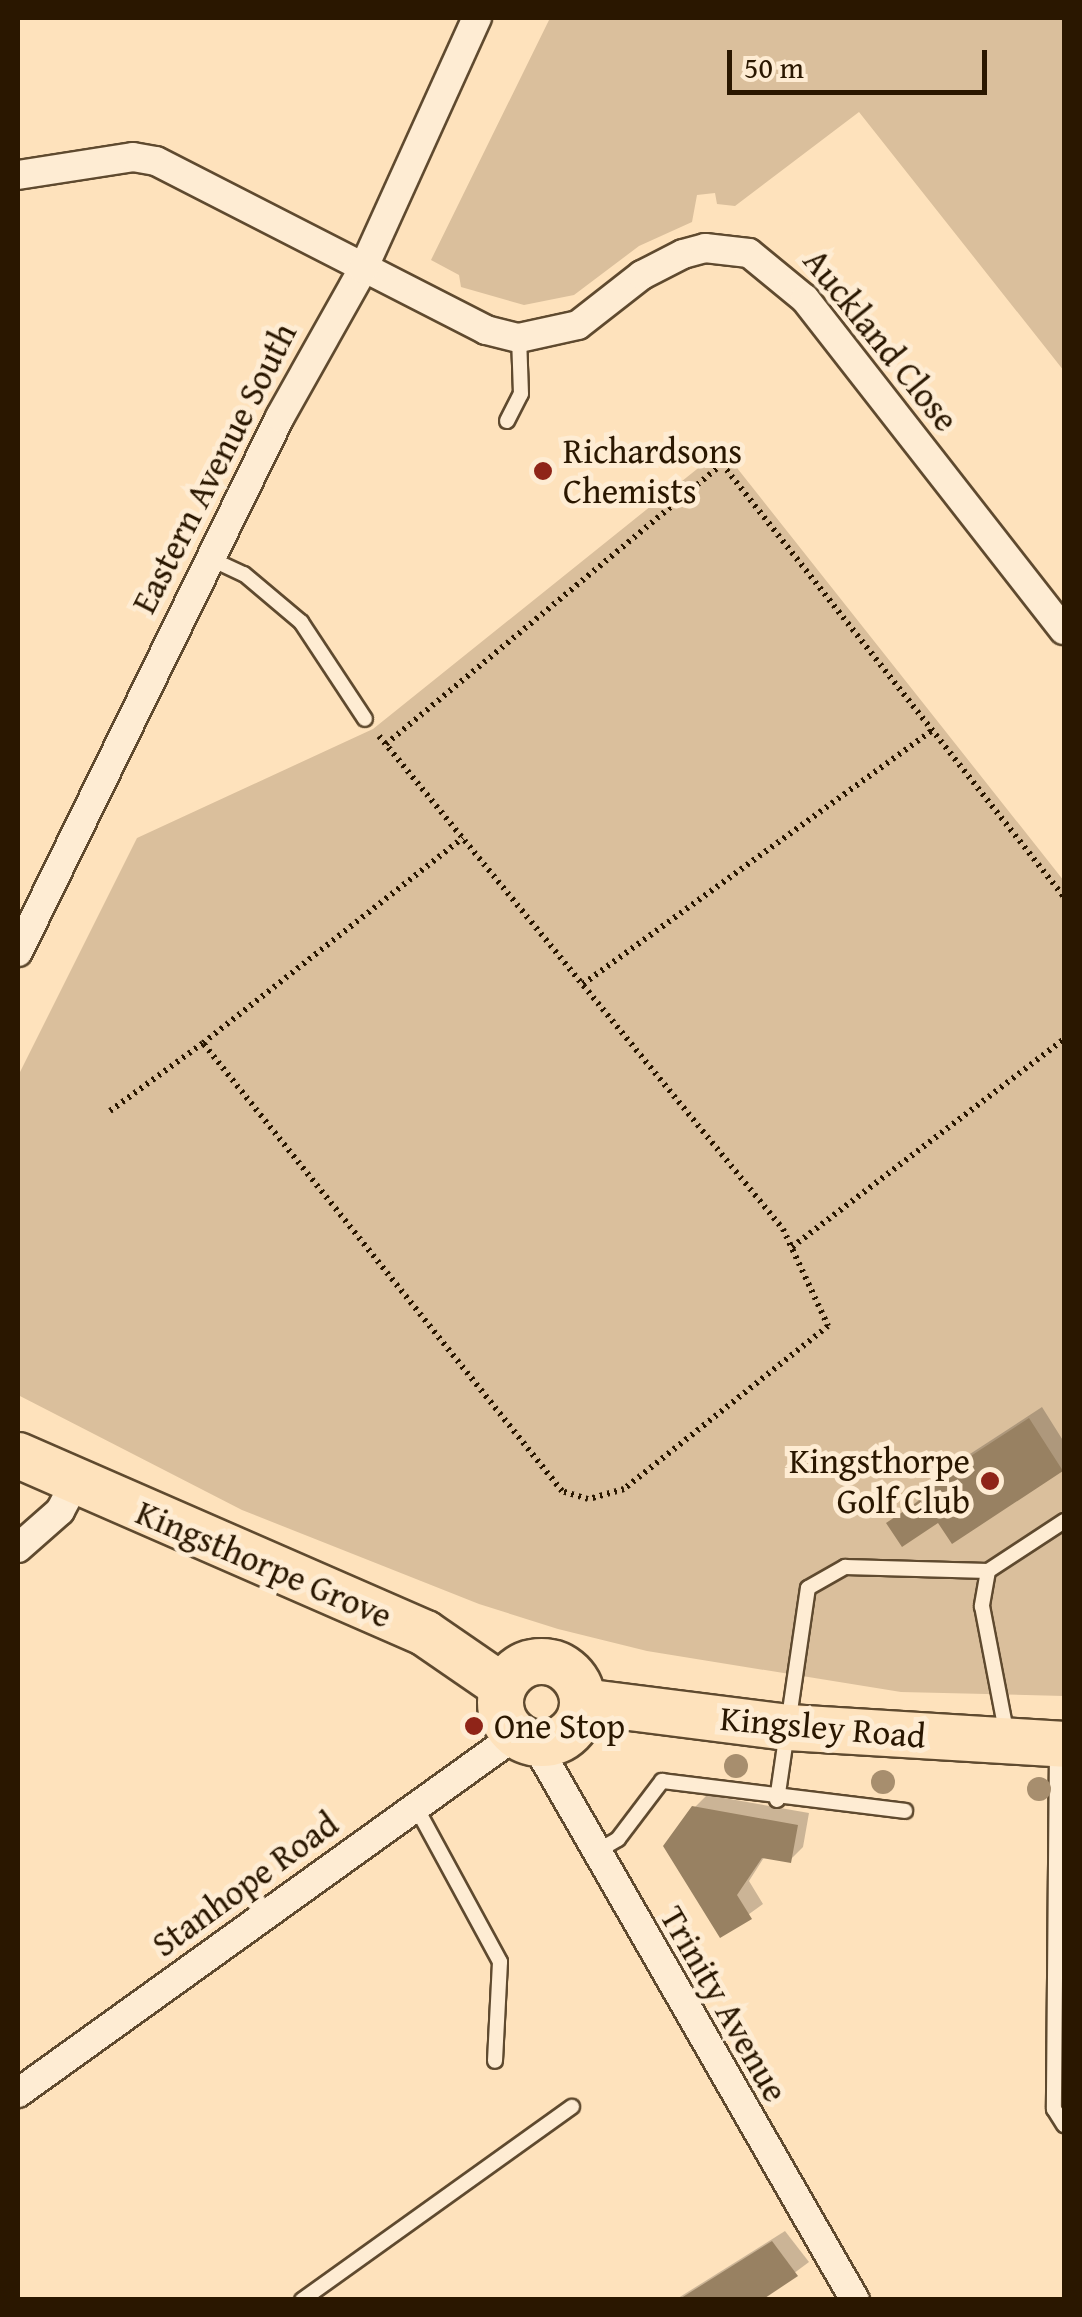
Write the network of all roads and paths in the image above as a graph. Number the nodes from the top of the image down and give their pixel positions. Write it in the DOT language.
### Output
graph roads {
  1 [pos="477,18"];
  2 [pos="18,174"];
  3 [pos="362,269"];
  4 [pos="519,338"];
  5 [pos="506,422"];
  6 [pos="208,558"];
  7 [pos="1064,630"];
  8 [pos="366,720"];
  9 [pos="933,730"];
  10 [pos="386,744"];
  11 [pos="463,838"];
  12 [pos="1064,897"];
  13 [pos="18,952"];
  14 [pos="583,984"];
  15 [pos="1064,1039"];
  16 [pos="203,1043"];
  17 [pos="110,1111"];
  18 [pos="792,1247"];
  19 [pos="18,1455"];
  20 [pos="75,1483"];
  21 [pos="1064,1522"];
  22 [pos="18,1548"];
  23 [pos="988,1571"];
  24 [pos="502,1686"];
  25 [pos="582,1701"];
  26 [pos="788,1728"];
  27 [pos="526,1739"];
  28 [pos="1008,1742"];
  29 [pos="1061,1744"];
  30 [pos="777,1800"];
  31 [pos="416,1807"];
  32 [pos="904,1810"];
  33 [pos="594,1853"];
  34 [pos="496,2061"];
  35 [pos="18,2094"];
  36 [pos="572,2107"];
  37 [pos="1064,2126"];
  38 [pos="845,2296"];
  39 [pos="302,2300"];
  1 -- 3 [label="street, Eastern Avenue South"];
  2 -- 3 [label="street"];
  3 -- 4 [label="street"];
  3 -- 6 [label="street, Eastern Avenue South"];
  4 -- 5 [label="lane"];
  4 -- 7 [label="street, Auckland Close"];
  6 -- 8 [label="lane"];
  6 -- 13 [label="street, Eastern Avenue South"];
  8 -- 10 [label="path"];
  9 -- 10 [label="path"];
  9 -- 12 [label="path"];
  9 -- 14 [label="path"];
  10 -- 11 [label="path"];
  11 -- 14 [label="path"];
  11 -- 16 [label="path"];
  14 -- 18 [label="path"];
  15 -- 18 [label="path"];
  16 -- 17 [label="path"];
  16 -- 18 [label="path"];
  19 -- 20 [label="main road, Kingsthorpe Grove"];
  20 -- 22 [label="street"];
  20 -- 24 [label="main road, Kingsthorpe Grove"];
  21 -- 23 [label="lane"];
  23 -- 26 [label="lane"];
  23 -- 28 [label="lane"];
  24 -- 25 [label="main road"];
  24 -- 27 [label="main road"];
  25 -- 26 [label="main road, Kingsley Road"];
  25 -- 27 [label="main road"];
  26 -- 28 [label="main road, Kingsley Road"];
  26 -- 30 [label="lane"];
  27 -- 31 [label="street, Stanhope Road"];
  27 -- 33 [label="street, Trinity Avenue"];
  28 -- 29 [label="main road, Kingsley Road"];
  29 -- 37 [label="lane"];
  30 -- 32 [label="lane"];
  30 -- 33 [label="lane"];
  31 -- 34 [label="lane"];
  31 -- 35 [label="street, Stanhope Road"];
  33 -- 38 [label="street, Trinity Avenue"];
  36 -- 39 [label="lane"];
}
